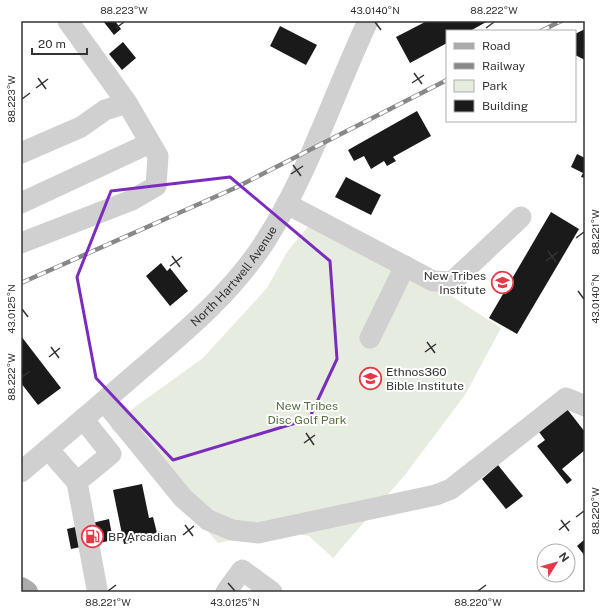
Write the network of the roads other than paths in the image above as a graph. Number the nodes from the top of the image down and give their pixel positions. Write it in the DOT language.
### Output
graph roads {
  1 [pos="68,21"];
  2 [pos="368,21"];
  3 [pos="128,103"];
  4 [pos="150,143"];
  5 [pos="21,153"];
  6 [pos="21,204"];
  7 [pos="287,204"];
  8 [pos="521,217"];
  9 [pos="21,243"];
  10 [pos="405,266"];
  11 [pos="370,338"];
  12 [pos="104,401"];
  13 [pos="585,406"];
  14 [pos="83,419"];
  15 [pos="48,449"];
  16 [pos="21,472"];
  17 [pos="77,482"];
  18 [pos="21,588"];
  19 [pos="98,591"];
  20 [pos="26,592"];
  21 [pos="226,592"];
  22 [pos="272,592"];
  1 -- 3 [label="street"];
  2 -- 7 [label="street, North Hartwell Avenue"];
  3 -- 4 [label="street"];
  3 -- 5 [label="street"];
  4 -- 6 [label="street"];
  4 -- 9 [label="street"];
  7 -- 10 [label="street"];
  7 -- 12 [label="street, North Hartwell Avenue"];
  8 -- 10 [label="street"];
  10 -- 11 [label="street"];
  12 -- 13 [label="street"];
  12 -- 14 [label="street, North Hartwell Avenue"];
  14 -- 15 [label="street, North Hartwell Avenue"];
  14 -- 17 [label="street"];
  15 -- 16 [label="street, North Hartwell Avenue"];
  15 -- 17 [label="street"];
  17 -- 19 [label="street"];
  18 -- 20 [label="main road"];
  21 -- 22 [label="street"];
}
